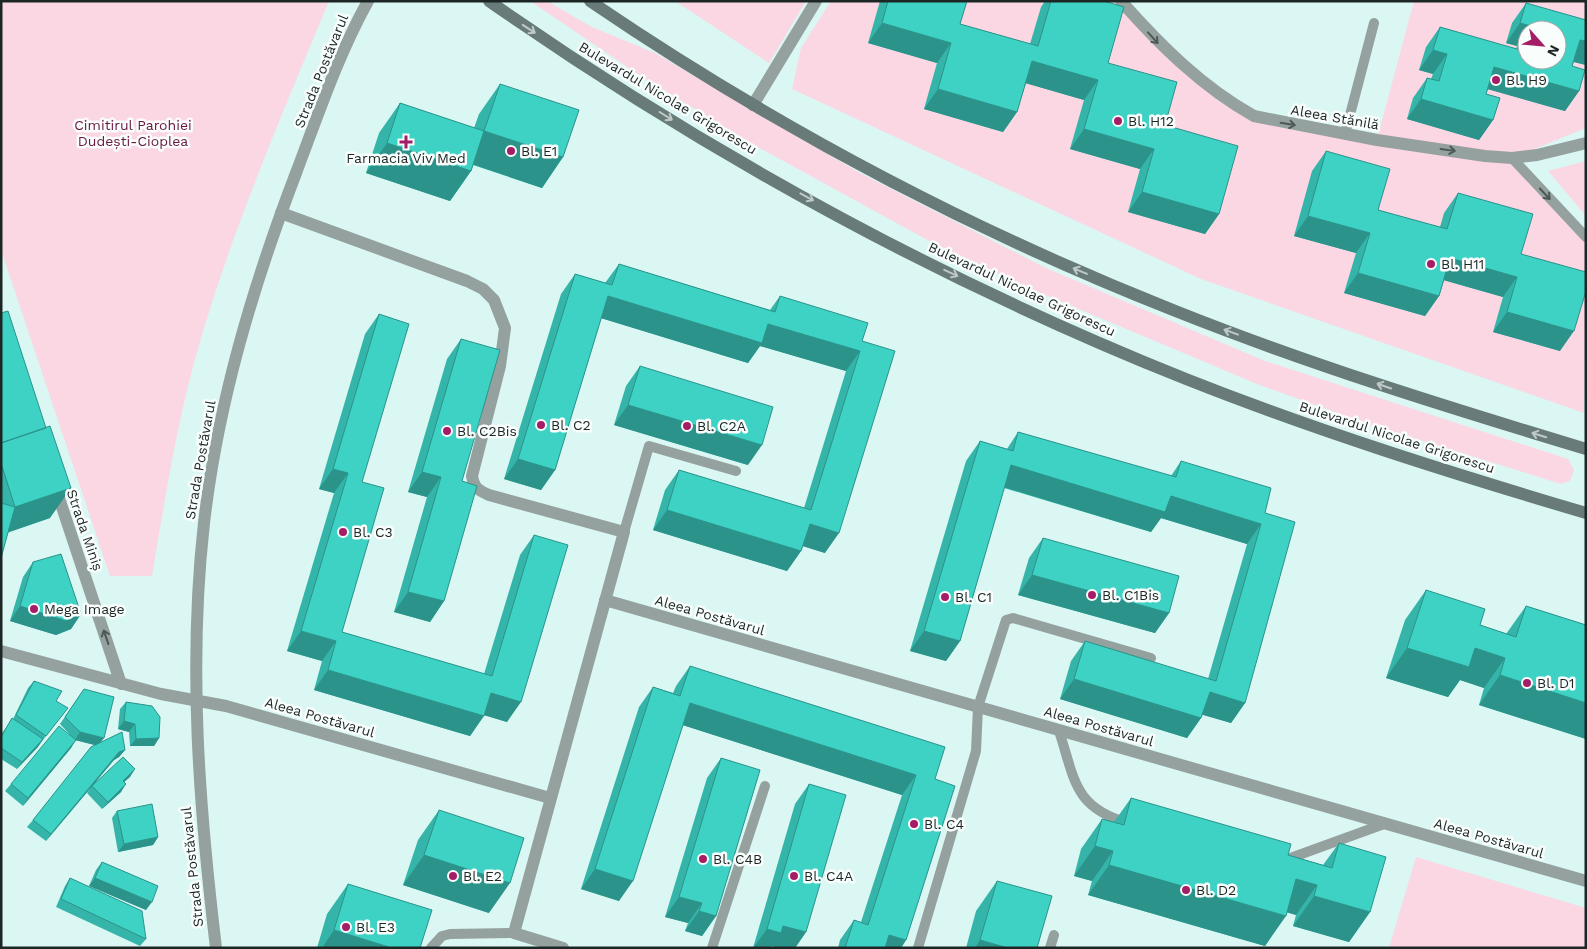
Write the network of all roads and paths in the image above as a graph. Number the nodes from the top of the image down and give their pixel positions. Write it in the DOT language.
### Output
graph roads {
  1 [pos="368,1"];
  2 [pos="489,1"];
  3 [pos="590,1"];
  4 [pos="816,1"];
  5 [pos="1121,1"];
  6 [pos="1374,23"];
  7 [pos="753,104"];
  8 [pos="1345,134"];
  9 [pos="1586,143"];
  10 [pos="1512,158"];
  11 [pos="281,213"];
  12 [pos="1586,237"];
  13 [pos="1586,449"];
  14 [pos="736,471"];
  15 [pos="52,477"];
  16 [pos="1586,512"];
  17 [pos="624,532"];
  18 [pos="604,600"];
  19 [pos="1,651"];
  20 [pos="1150,658"];
  21 [pos="121,684"];
  22 [pos="195,701"];
  23 [pos="978,707"];
  24 [pos="1060,731"];
  25 [pos="765,786"];
  26 [pos="550,798"];
  27 [pos="1384,824"];
  28 [pos="1141,827"];
  29 [pos="1272,861"];
  30 [pos="1586,881"];
  31 [pos="514,933"];
  32 [pos="1054,936"];
  33 [pos="216,948"];
  34 [pos="431,948"];
  35 [pos="563,948"];
  36 [pos="712,948"];
  37 [pos="918,948"];
  38 [pos="1050,948"];
  1 -- 11 [label="street, Strada Postăvarul"];
  2 -- 16 [label="main road, Bulevardul Nicolae Grigorescu, one-way"];
  3 -- 7 [label="main road"];
  4 -- 7 [label="street"];
  5 -- 8 [label="street, Aleea Stănilă, one-way"];
  6 -- 8 [label="lane"];
  13 -- 7 [label="main road, one-way"];
  8 -- 10 [label="street, Aleea Stănilă, one-way"];
  9 -- 10 [label="street, Aleea Stănilă"];
  10 -- 12 [label="lane, one-way"];
  11 -- 17 [label="street"];
  11 -- 22 [label="street, Strada Postăvarul"];
  14 -- 17 [label="lane"];
  21 -- 15 [label="street, Strada Miniș, one-way"];
  17 -- 18 [label="street"];
  18 -- 23 [label="street, Aleea Postăvarul"];
  18 -- 26 [label="street"];
  19 -- 21 [label="street, Aleea Postăvarul"];
  20 -- 23 [label="lane"];
  21 -- 22 [label="street, Aleea Postăvarul"];
  22 -- 26 [label="street, Aleea Postăvarul"];
  22 -- 33 [label="street, Strada Postăvarul"];
  23 -- 24 [label="street, Aleea Postăvarul"];
  23 -- 37 [label="lane"];
  24 -- 27 [label="street, Aleea Postăvarul"];
  24 -- 28 [label="lane"];
  25 -- 36 [label="lane"];
  26 -- 31 [label="street"];
  27 -- 29 [label="lane"];
  27 -- 30 [label="street, Aleea Postăvarul"];
  31 -- 34 [label="lane"];
  31 -- 35 [label="street"];
  32 -- 38 [label="lane"];
}
